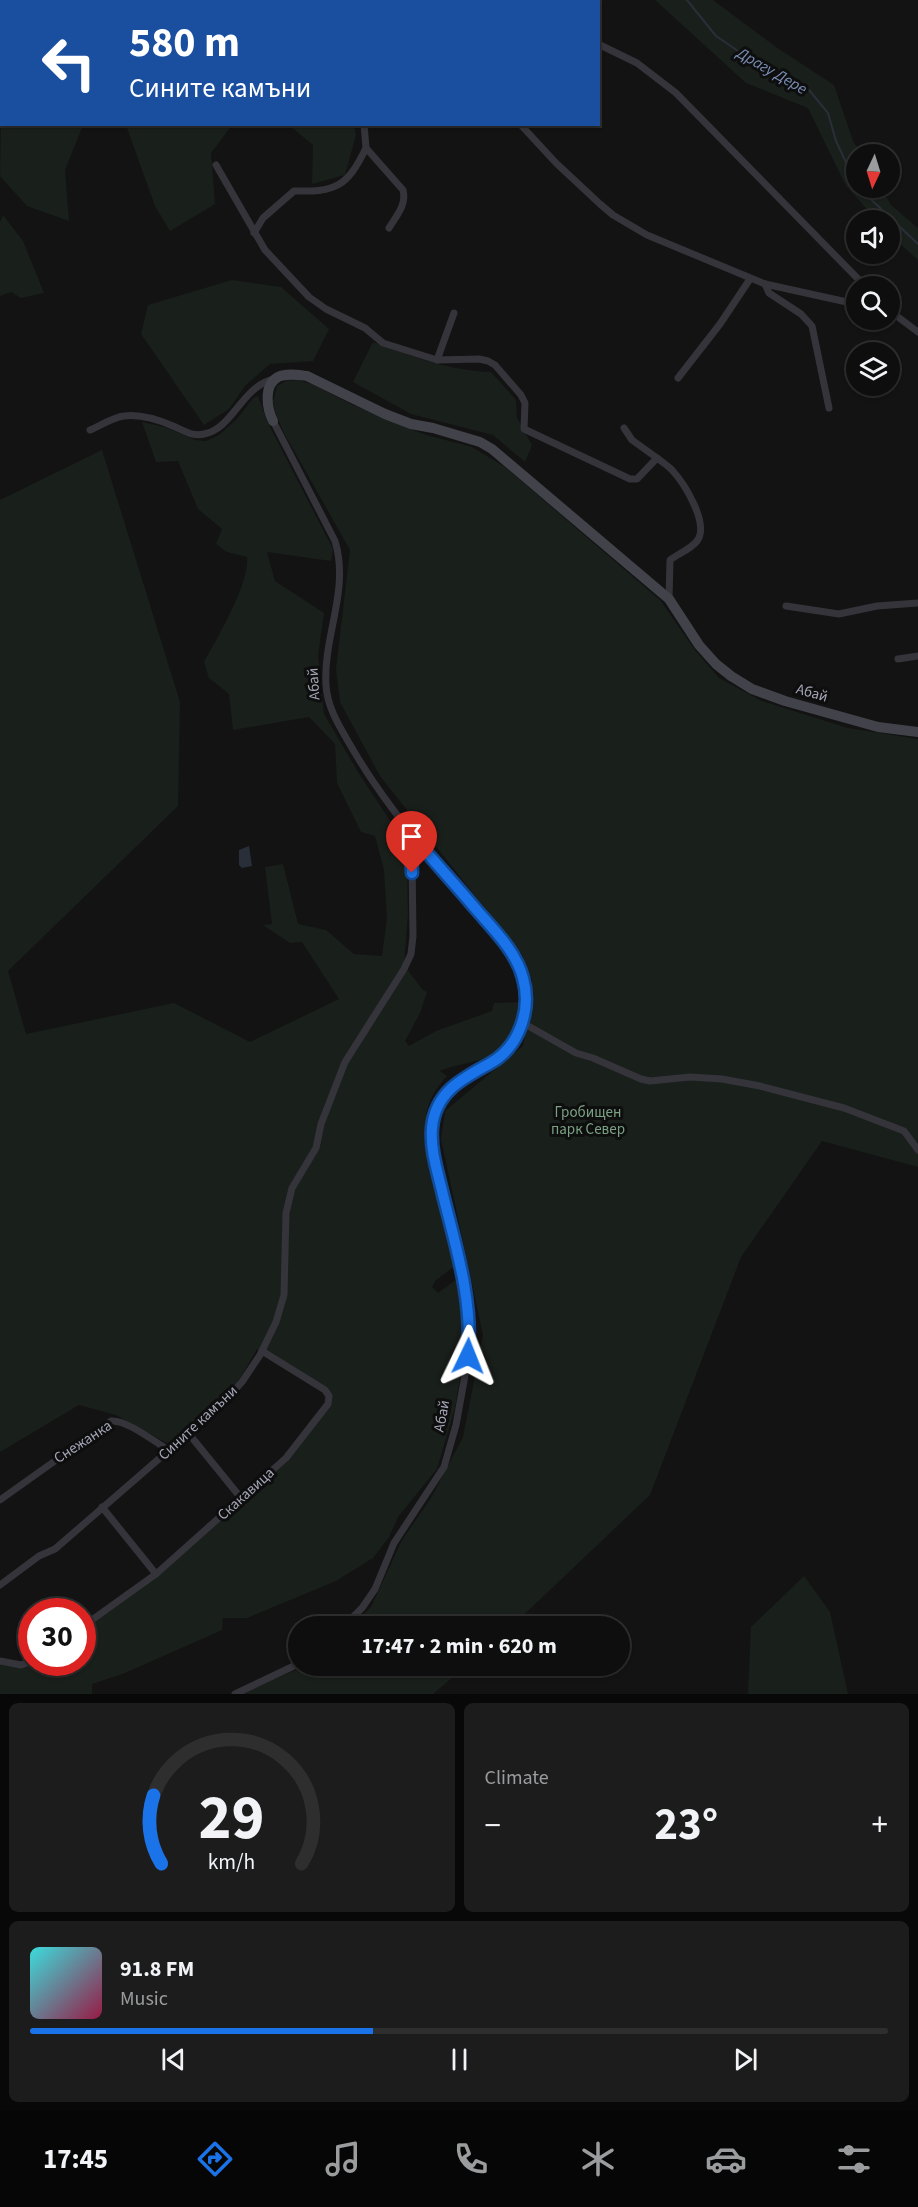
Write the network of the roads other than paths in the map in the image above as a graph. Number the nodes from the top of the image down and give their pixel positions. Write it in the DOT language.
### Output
graph roads {
  1 [pos="600,45"];
  2 [pos="364,126"];
  3 [pos="522,126"];
  4 [pos="366,148"];
  5 [pos="216,165"];
  6 [pos="389,228"];
  7 [pos="254,233"];
  8 [pos="855,276"];
  9 [pos="750,279"];
  10 [pos="765,284"];
  11 [pos="846,302"];
  12 [pos="454,313"];
  13 [pos="900,318"];
  14 [pos="918,332"];
  15 [pos="437,360"];
  16 [pos="678,378"];
  17 [pos="275,380"];
  18 [pos="829,408"];
  19 [pos="273,421"];
  20 [pos="624,428"];
  21 [pos="90,430"];
  22 [pos="657,458"];
  23 [pos="669,599"];
  24 [pos="918,603"];
  25 [pos="786,606"];
  26 [pos="918,656"];
  27 [pos="898,659"];
  28 [pos="918,732"];
  29 [pos="410,833"];
  30 [pos="523,1023"];
  31 [pos="918,1150"];
  32 [pos="262,1351"];
  33 [pos="189,1434"];
  34 [pos="170,1451"];
  35 [pos="241,1498"];
  36 [pos="0,1500"];
  37 [pos="102,1507"];
  38 [pos="156,1574"];
  39 [pos="0,1585"];
  40 [pos="354,1616"];
  41 [pos="96,1617"];
  42 [pos="0,1661"];
  43 [pos="18,1664"];
  44 [pos="288,1669"];
  45 [pos="235,1694"];
  1 -- 8 [label="street"];
  2 -- 4 [label="street"];
  3 -- 9 [label="street"];
  4 -- 6 [label="street"];
  4 -- 7 [label="street"];
  5 -- 7 [label="street"];
  7 -- 15 [label="street"];
  9 -- 10 [label="street"];
  9 -- 16 [label="street"];
  10 -- 11 [label="street"];
  10 -- 18 [label="street"];
  12 -- 15 [label="street"];
  13 -- 14 [label="street"];
  15 -- 22 [label="street"];
  17 -- 19 [label="street, Абай"];
  17 -- 21 [label="street"];
  17 -- 23 [label="street, Абай"];
  19 -- 29 [label="street, Абай"];
  20 -- 22 [label="street"];
  22 -- 23 [label="street"];
  23 -- 28 [label="street, Абай"];
  24 -- 25 [label="street"];
  26 -- 27 [label="street"];
  29 -- 30 [label="street, Абай"];
  29 -- 32 [label="street, Сините камъни"];
  30 -- 31 [label="street"];
  30 -- 40 [label="street, Абай"];
  32 -- 33 [label="street, Сините камъни"];
  32 -- 35 [label="street, Скакавица"];
  33 -- 34 [label="street, Сините камъни"];
  33 -- 35 [label="street"];
  34 -- 36 [label="street, Снежанка"];
  34 -- 37 [label="street, Сините камъни"];
  35 -- 38 [label="street, Скакавица"];
  37 -- 38 [label="street"];
  37 -- 39 [label="street, Сините камъни"];
  38 -- 41 [label="street, Скакавица"];
  42 -- 43 [label="street"];
  44 -- 45 [label="street"];
}
